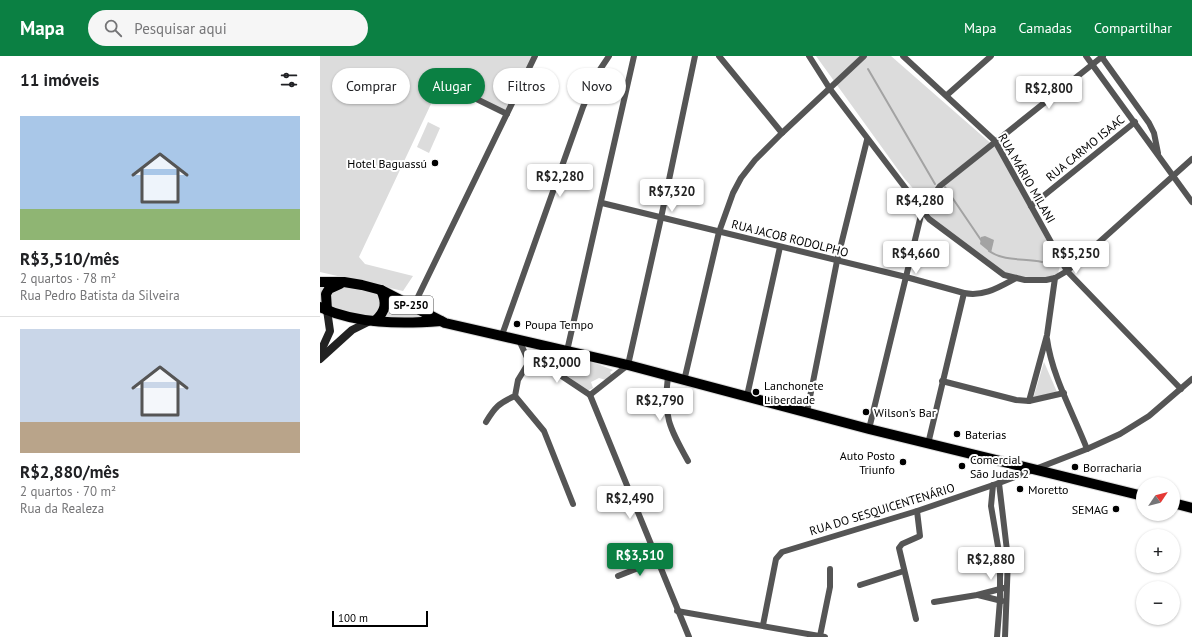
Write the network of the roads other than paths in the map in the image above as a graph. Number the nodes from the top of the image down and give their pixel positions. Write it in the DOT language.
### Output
graph roads {
  1 [pos="535,56"];
  2 [pos="609,56"];
  3 [pos="634,56"];
  4 [pos="695,56"];
  5 [pos="719,56"];
  6 [pos="809,56"];
  7 [pos="864,56"];
  8 [pos="903,56"];
  9 [pos="991,56"];
  10 [pos="1086,56"];
  11 [pos="1102,56"];
  12 [pos="1092,65"];
  13 [pos="830,89"];
  14 [pos="947,95"];
  15 [pos="485,103"];
  16 [pos="507,114"];
  17 [pos="1135,122"];
  18 [pos="782,133"];
  19 [pos="867,140"];
  20 [pos="995,141"];
  21 [pos="1158,154"];
  22 [pos="1192,159"];
  23 [pos="1173,176"];
  24 [pos="1192,202"];
  25 [pos="602,203"];
  26 [pos="1031,206"];
  27 [pos="922,211"];
  28 [pos="661,218"];
  29 [pos="719,232"];
  30 [pos="780,247"];
  31 [pos="836,261"];
  32 [pos="1067,271"];
  33 [pos="906,277"];
  34 [pos="1016,278"];
  35 [pos="1055,278"];
  36 [pos="320,282"];
  37 [pos="344,282"];
  38 [pos="381,290"];
  39 [pos="964,293"];
  40 [pos="413,306"];
  41 [pos="323,309"];
  42 [pos="373,321"];
  43 [pos="441,321"];
  44 [pos="502,335"];
  45 [pos="1047,335"];
  46 [pos="323,340"];
  47 [pos="519,340"];
  48 [pos="567,351"];
  49 [pos="320,353"];
  50 [pos="320,359"];
  51 [pos="529,362"];
  52 [pos="628,365"];
  53 [pos="557,373"];
  54 [pos="668,376"];
  55 [pos="1192,379"];
  56 [pos="684,381"];
  57 [pos="942,381"];
  58 [pos="1181,389"];
  59 [pos="1064,393"];
  60 [pos="515,396"];
  61 [pos="590,396"];
  62 [pos="747,396"];
  63 [pos="1029,402"];
  64 [pos="807,412"];
  65 [pos="486,422"];
  66 [pos="869,429"];
  67 [pos="928,444"];
  68 [pos="1087,448"];
  69 [pos="688,461"];
  70 [pos="1032,469"];
  71 [pos="996,484"];
  72 [pos="1136,494"];
  73 [pos="573,504"];
  74 [pos="1180,505"];
  75 [pos="1192,508"];
  76 [pos="916,511"];
  77 [pos="656,561"];
  78 [pos="830,569"];
  79 [pos="904,571"];
  80 [pos="618,576"];
  81 [pos="860,585"];
  82 [pos="1000,588"];
  83 [pos="1008,588"];
  84 [pos="977,595"];
  85 [pos="1000,600"];
  86 [pos="934,602"];
  87 [pos="1008,602"];
  88 [pos="677,611"];
  89 [pos="916,619"];
  90 [pos="763,625"];
  91 [pos="689,637"];
  92 [pos="823,637"];
  93 [pos="997,637"];
  94 [pos="1006,637"];
  1 -- 16 [label="street"];
  2 -- 44 [label="street"];
  3 -- 25 [label="street"];
  4 -- 28 [label="street"];
  5 -- 18 [label="street"];
  6 -- 13 [label="street"];
  7 -- 13 [label="street"];
  8 -- 14 [label="street, RUA MÁRIO MILANI"];
  9 -- 14 [label="street"];
  10 -- 12 [label="street"];
  11 -- 12 [label="street"];
  11 -- 21 [label="street"];
  12 -- 17 [label="street"];
  12 -- 20 [label="street"];
  13 -- 18 [label="street"];
  13 -- 19 [label="street"];
  14 -- 20 [label="street, RUA MÁRIO MILANI"];
  15 -- 16 [label="street"];
  16 -- 40 [label="street"];
  17 -- 21 [label="street"];
  17 -- 26 [label="street, RUA CARMO ISAAC"];
  18 -- 29 [label="street"];
  19 -- 27 [label="street"];
  19 -- 31 [label="street"];
  20 -- 26 [label="street, RUA MÁRIO MILANI"];
  20 -- 27 [label="street"];
  21 -- 23 [label="street"];
  22 -- 23 [label="street"];
  23 -- 24 [label="street"];
  23 -- 32 [label="street"];
  25 -- 28 [label="street, RUA JACOB RODOLPHO"];
  25 -- 48 [label="street"];
  26 -- 32 [label="street, RUA MÁRIO MILANI"];
  27 -- 33 [label="street"];
  27 -- 34 [label="street"];
  28 -- 29 [label="street, RUA JACOB RODOLPHO"];
  28 -- 52 [label="street"];
  29 -- 30 [label="street, RUA JACOB RODOLPHO"];
  29 -- 56 [label="street"];
  30 -- 31 [label="street, RUA JACOB RODOLPHO"];
  30 -- 62 [label="street"];
  31 -- 33 [label="street, RUA JACOB RODOLPHO"];
  31 -- 64 [label="street"];
  32 -- 35 [label="street"];
  32 -- 58 [label="street, RUA MÁRIO MILANI"];
  33 -- 39 [label="street, RUA JACOB RODOLPHO"];
  33 -- 66 [label="street"];
  34 -- 35 [label="street"];
  34 -- 39 [label="street, RUA JACOB RODOLPHO"];
  35 -- 45 [label="street"];
  36 -- 37 [label="main road, SP-250"];
  37 -- 38 [label="main road, SP-250"];
  37 -- 41 [label="main road"];
  38 -- 40 [label="main road, SP-250"];
  38 -- 42 [label="main road"];
  39 -- 57 [label="street"];
  40 -- 43 [label="main road, SP-250"];
  41 -- 42 [label="main road, SP-250"];
  41 -- 46 [label="main road"];
  42 -- 43 [label="main road, SP-250"];
  42 -- 50 [label="main road"];
  43 -- 44 [label="main road, SP-250"];
  44 -- 47 [label="main road, SP-250"];
  45 -- 59 [label="street"];
  45 -- 63 [label="street"];
  46 -- 49 [label="main road"];
  47 -- 48 [label="main road, SP-250"];
  47 -- 51 [label="street"];
  48 -- 52 [label="main road, SP-250"];
  48 -- 53 [label="street"];
  51 -- 53 [label="street"];
  51 -- 60 [label="street"];
  52 -- 54 [label="main road, SP-250"];
  52 -- 61 [label="street"];
  53 -- 61 [label="street"];
  54 -- 56 [label="main road, SP-250"];
  54 -- 69 [label="street"];
  55 -- 58 [label="street, RUA DO SESQUICENTENÁRIO"];
  56 -- 62 [label="main road, SP-250"];
  57 -- 63 [label="street"];
  57 -- 67 [label="street"];
  58 -- 68 [label="street, RUA DO SESQUICENTENÁRIO"];
  59 -- 63 [label="street"];
  59 -- 68 [label="street"];
  60 -- 65 [label="street"];
  60 -- 73 [label="street"];
  61 -- 77 [label="street"];
  62 -- 64 [label="main road, SP-250"];
  64 -- 66 [label="main road, SP-250"];
  66 -- 67 [label="main road, SP-250"];
  67 -- 70 [label="main road, SP-250"];
  68 -- 70 [label="street, RUA DO SESQUICENTENÁRIO"];
  70 -- 71 [label="street, RUA DO SESQUICENTENÁRIO"];
  70 -- 72 [label="main road, SP-250"];
  71 -- 76 [label="street, RUA DO SESQUICENTENÁRIO"];
  71 -- 82 [label="street"];
  71 -- 83 [label="street"];
  74 -- 75 [label="main road"];
  76 -- 79 [label="street"];
  76 -- 90 [label="street, RUA DO SESQUICENTENÁRIO"];
  77 -- 80 [label="street"];
  77 -- 88 [label="street"];
  78 -- 92 [label="street"];
  79 -- 81 [label="street"];
  79 -- 89 [label="street"];
  82 -- 83 [label="street"];
  82 -- 84 [label="street"];
  82 -- 85 [label="street"];
  83 -- 87 [label="street"];
  84 -- 85 [label="street"];
  84 -- 86 [label="street"];
  85 -- 87 [label="street"];
  85 -- 93 [label="street"];
  87 -- 94 [label="street"];
  88 -- 90 [label="street"];
  88 -- 91 [label="street"];
  90 -- 92 [label="street"];
}
